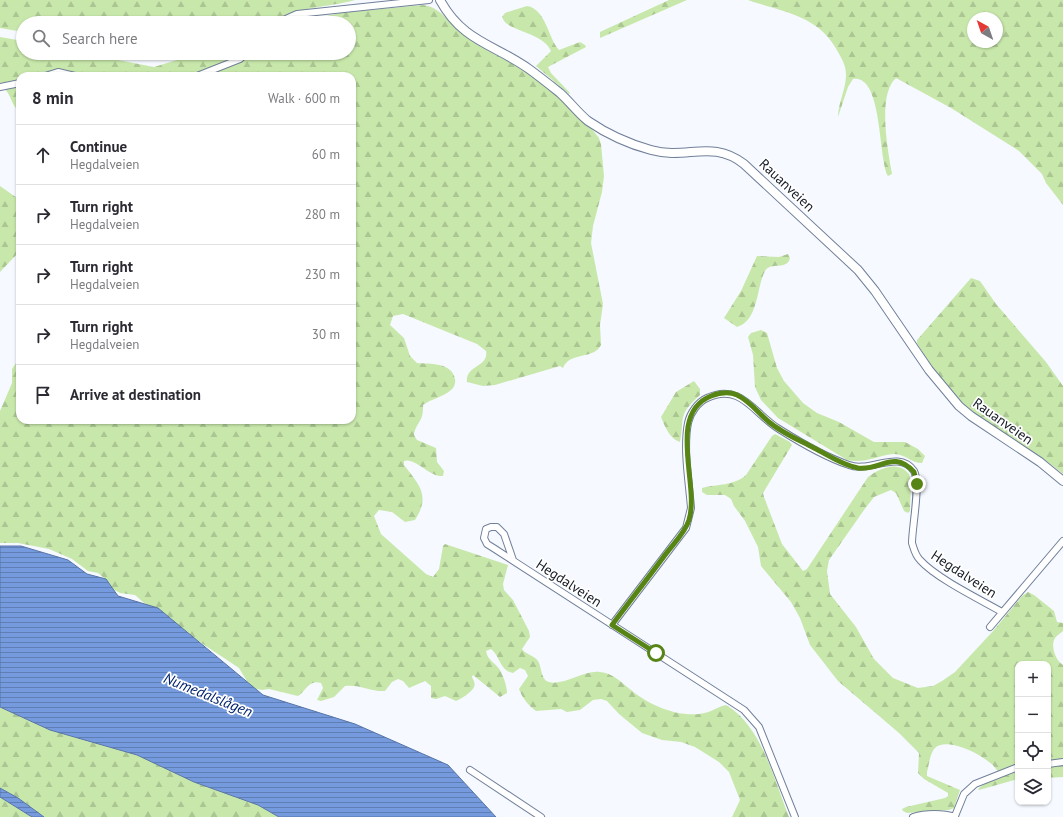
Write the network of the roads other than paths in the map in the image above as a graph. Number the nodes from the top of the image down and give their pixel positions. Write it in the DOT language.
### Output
graph roads {
  1 [pos="428,0"];
  2 [pos="440,0"];
  3 [pos="293,16"];
  4 [pos="237,60"];
  5 [pos="207,72"];
  6 [pos="16,85"];
  7 [pos="0,87"];
  8 [pos="1063,481"];
  9 [pos="1063,541"];
  10 [pos="513,560"];
  11 [pos="1002,612"];
  12 [pos="612,625"];
  13 [pos="990,627"];
  14 [pos="1063,762"];
  15 [pos="1051,764"];
  16 [pos="1015,768"];
  17 [pos="470,770"];
  18 [pos="541,817"];
  19 [pos="795,817"];
  20 [pos="913,817"];
  21 [pos="955,817"];
  1 -- 3 [label="street"];
  2 -- 8 [label="main road, Rauanveien"];
  4 -- 5 [label="street"];
  6 -- 7 [label="street"];
  9 -- 11 [label="street, Hegdalveien"];
  10 -- 10 [label="street, Hegdalveien"];
  10 -- 12 [label="street, Hegdalveien"];
  11 -- 12 [label="street, Hegdalveien"];
  11 -- 13 [label="street, Hegdalveien"];
  12 -- 19 [label="street, Hegdalveien"];
  14 -- 15 [label="street"];
  16 -- 21 [label="street"];
  17 -- 18 [label="street"];
  20 -- 21 [label="street"];
}
